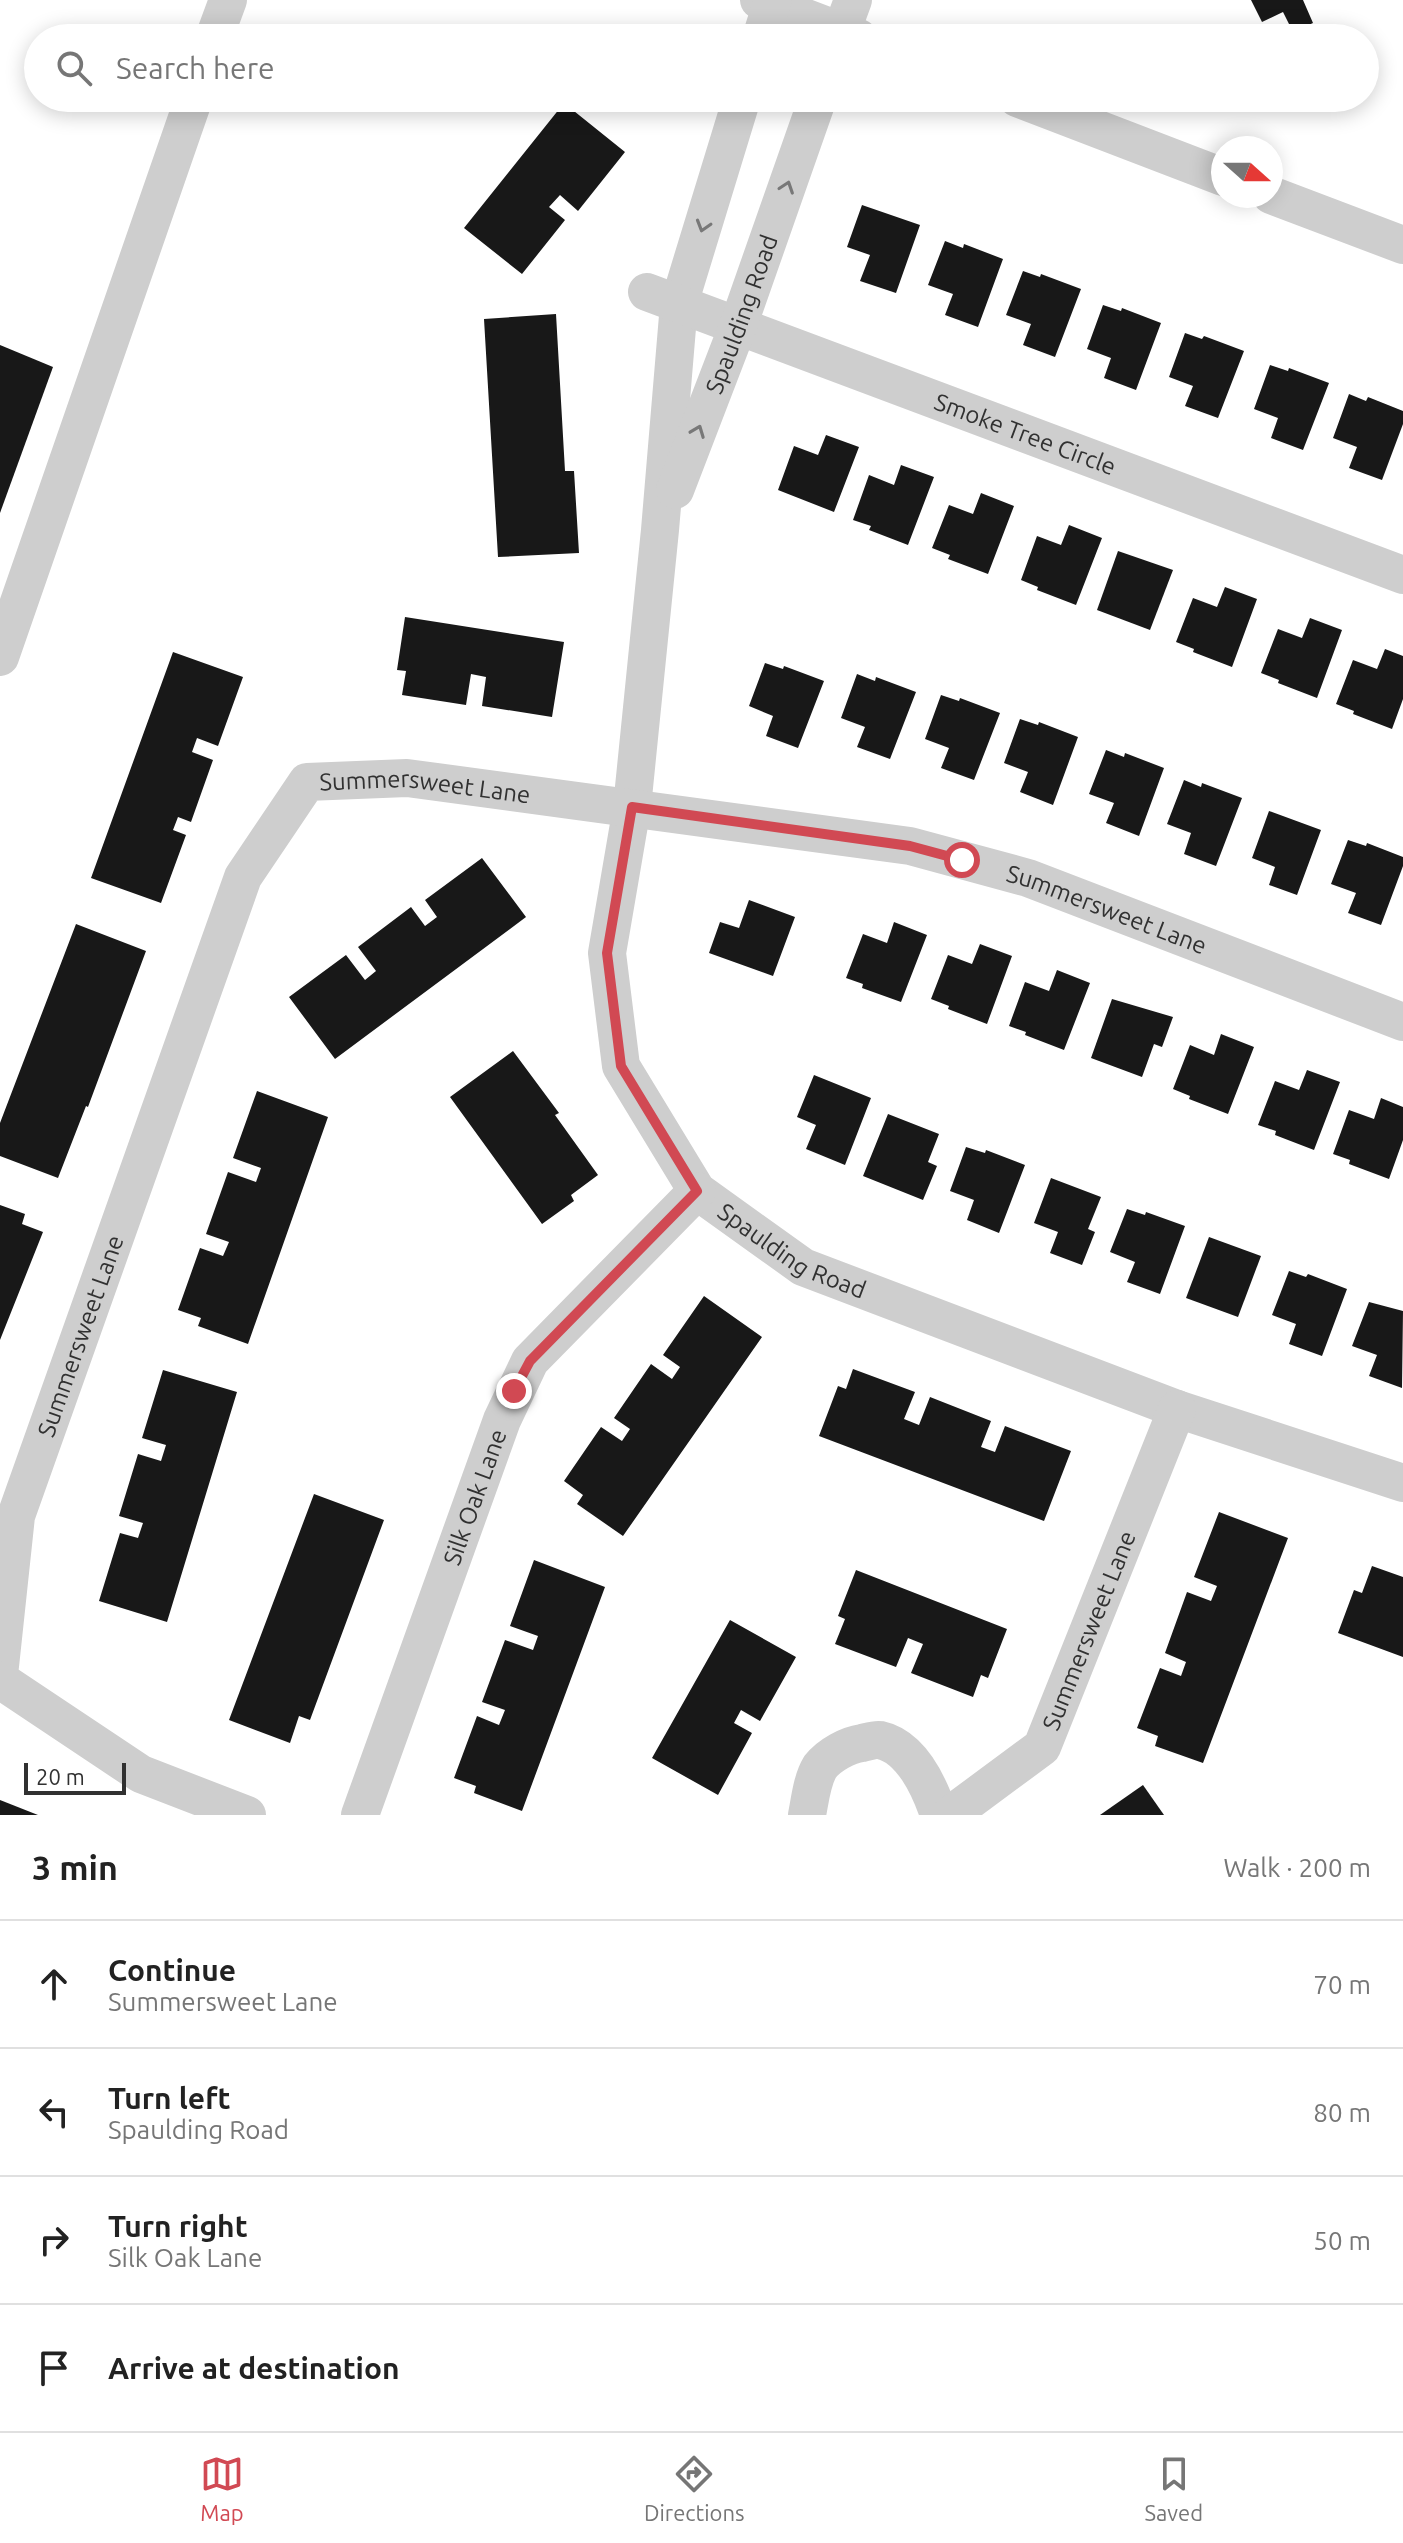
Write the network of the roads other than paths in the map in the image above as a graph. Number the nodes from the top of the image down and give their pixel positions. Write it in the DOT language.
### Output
graph roads {
  1 [pos="228,0"];
  2 [pos="766,11"];
  3 [pos="219,24"];
  4 [pos="833,24"];
  5 [pos="189,112"];
  6 [pos="736,112"];
  7 [pos="813,112"];
  8 [pos="1054,112"];
  9 [pos="1211,172"];
  10 [pos="1283,200"];
  11 [pos="1403,245"];
  12 [pos="663,298"];
  13 [pos="738,326"];
  14 [pos="660,530"];
  15 [pos="1403,575"];
  16 [pos="2,646"];
  17 [pos="632,807"];
  18 [pos="1403,1022"];
  19 [pos="697,1191"];
  20 [pos="1177,1409"];
  21 [pos="1403,1483"];
  22 [pos="0,1666"];
  23 [pos="0,1680"];
  24 [pos="247,1815"];
  25 [pos="360,1815"];
  26 [pos="807,1815"];
  27 [pos="939,1815"];
  28 [pos="950,1815"];
  1 -- 3 [label="street"];
  2 -- 4 [label="street"];
  5 -- 16 [label="street"];
  6 -- 12 [label="street, Spaulding Road, one-way"];
  13 -- 7 [label="street, Spaulding Road, one-way"];
  8 -- 9 [label="street"];
  10 -- 11 [label="street"];
  12 -- 13 [label="street, Smoke Tree Circle"];
  12 -- 14 [label="street, Spaulding Road"];
  14 -- 13 [label="street, Spaulding Road, one-way"];
  13 -- 15 [label="street, Smoke Tree Circle"];
  14 -- 17 [label="street, Spaulding Road"];
  17 -- 18 [label="street, Summersweet Lane"];
  17 -- 19 [label="street, Spaulding Road"];
  17 -- 22 [label="street, Summersweet Lane"];
  19 -- 20 [label="street, Spaulding Road"];
  19 -- 25 [label="street, Silk Oak Lane"];
  20 -- 21 [label="street, Spaulding Road"];
  20 -- 28 [label="street, Summersweet Lane"];
  23 -- 24 [label="street"];
  26 -- 27 [label="street"];
}
